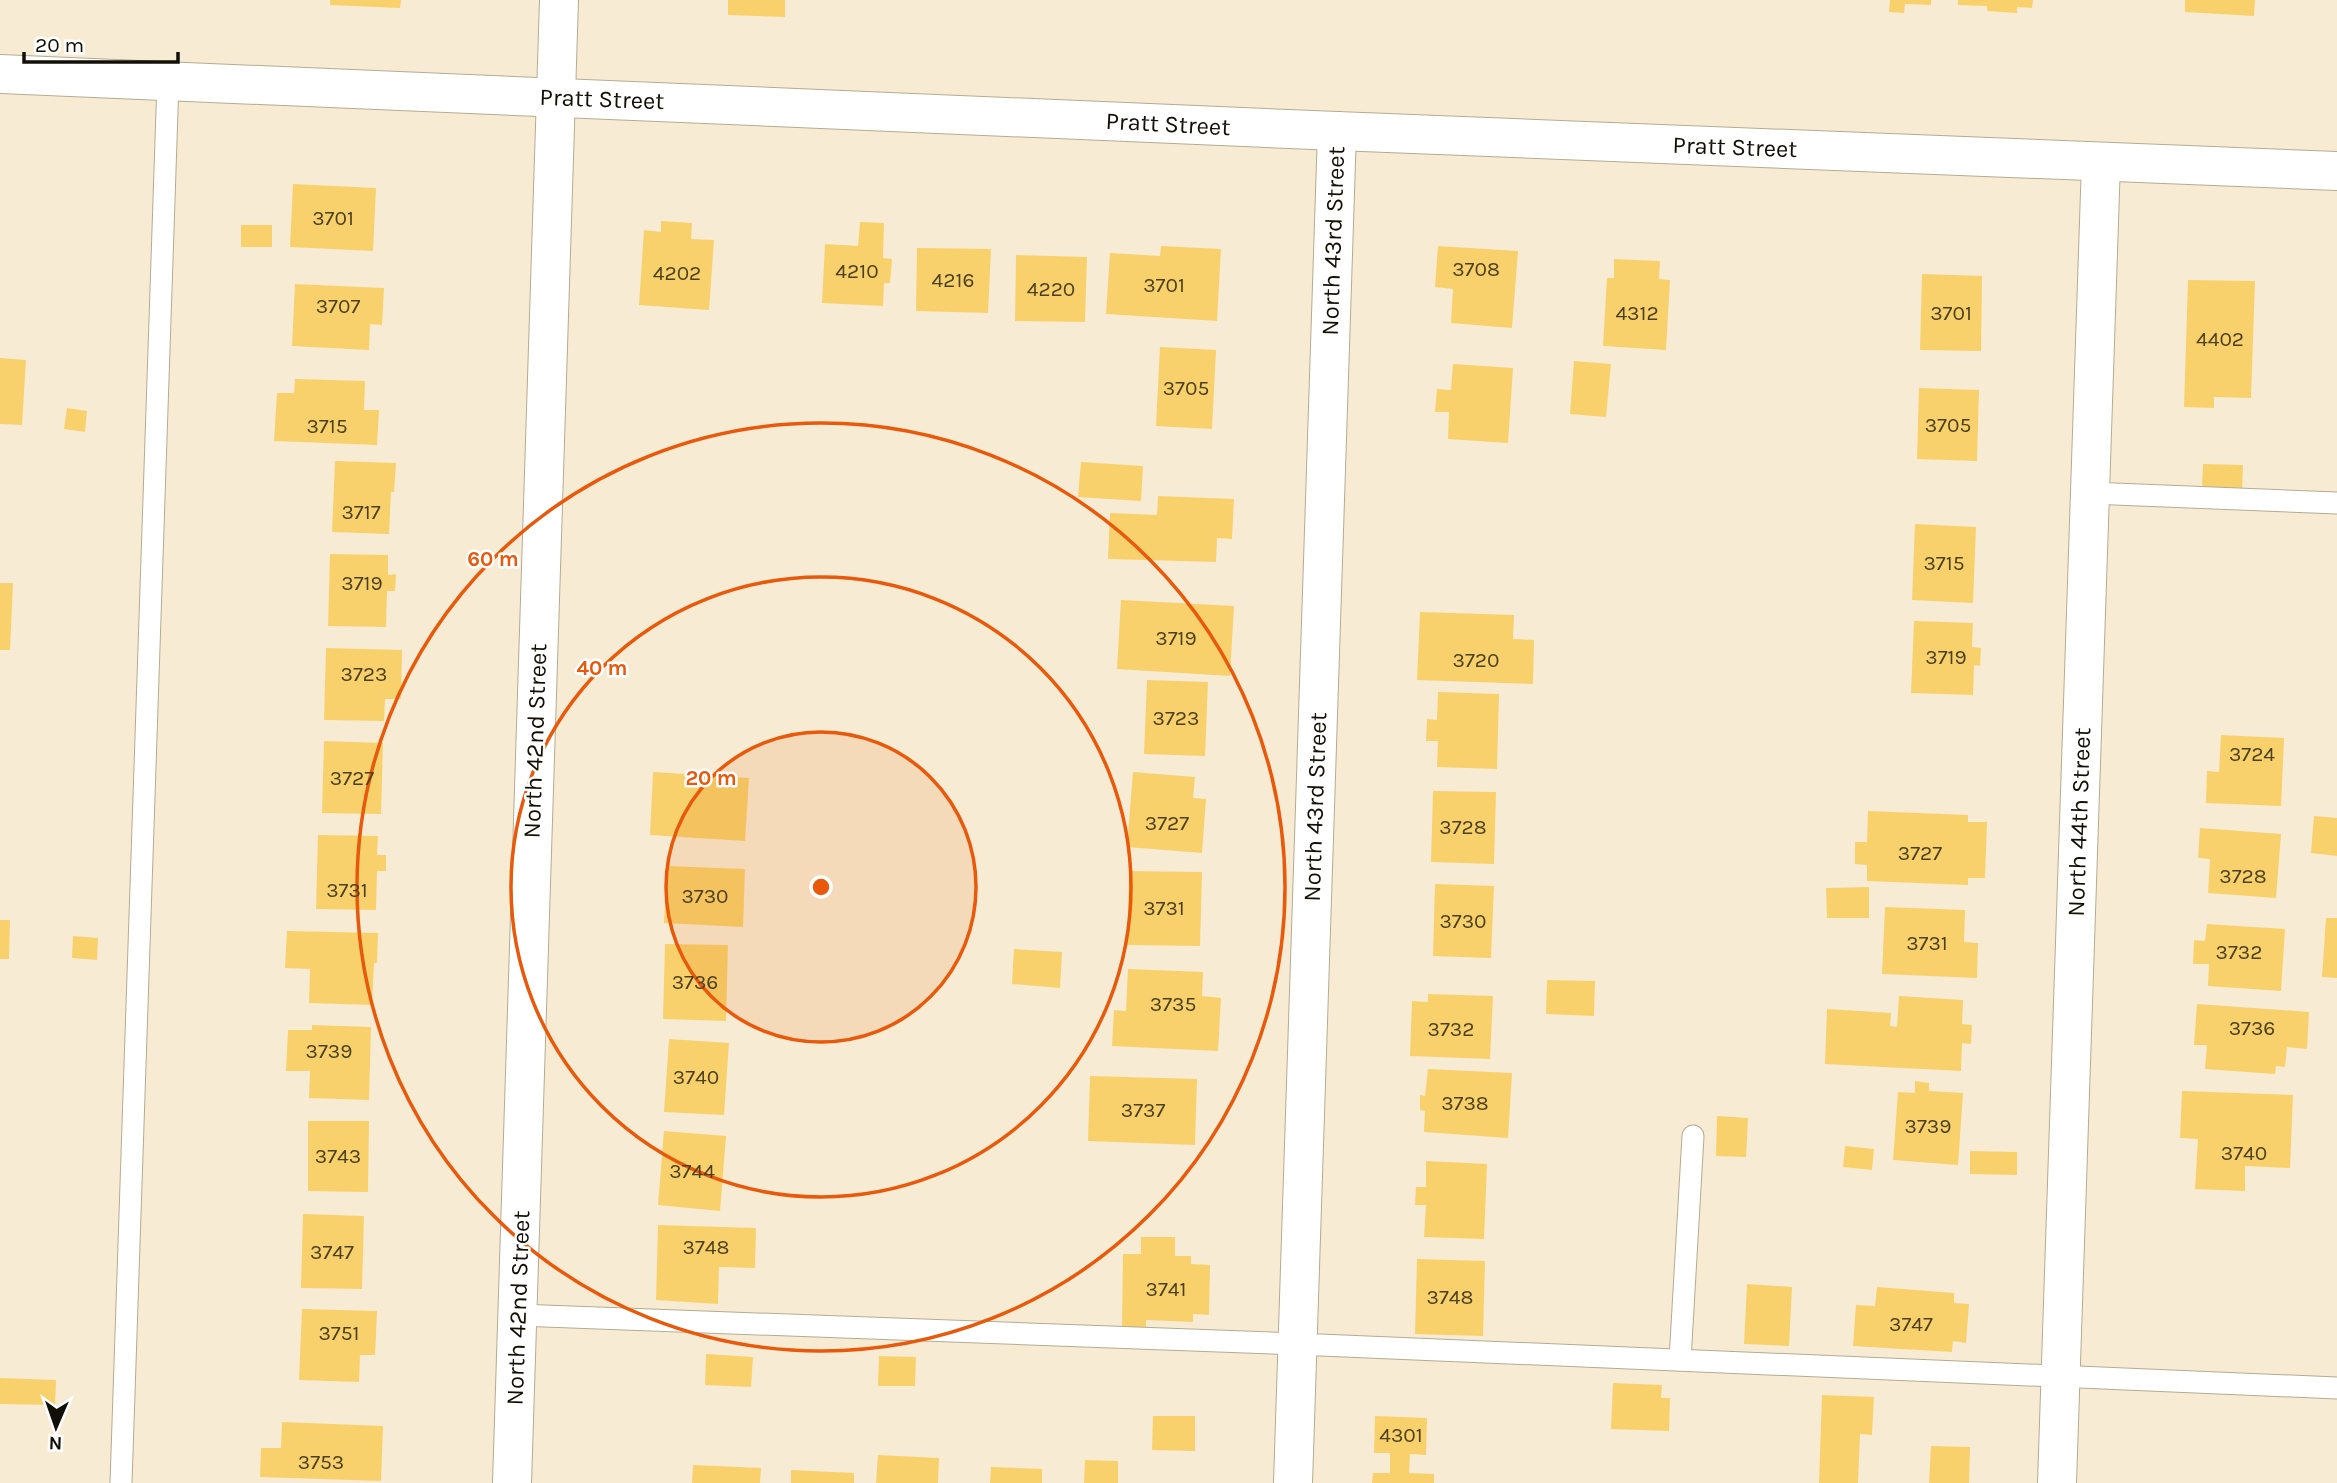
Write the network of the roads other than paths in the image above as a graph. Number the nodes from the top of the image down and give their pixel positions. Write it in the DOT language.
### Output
graph roads {
  1 [pos="559,0"];
  2 [pos="0,74"];
  3 [pos="168,81"];
  4 [pos="556,97"];
  5 [pos="1337,131"];
  6 [pos="2101,162"];
  7 [pos="2337,171"];
  8 [pos="2090,493"];
  9 [pos="2337,503"];
  10 [pos="1693,1136"];
  11 [pos="518,1315"];
  12 [pos="1297,1344"];
  13 [pos="1680,1360"];
  14 [pos="2060,1376"];
  15 [pos="2337,1388"];
  16 [pos="121,1483"];
  17 [pos="512,1483"];
  18 [pos="1293,1483"];
  19 [pos="2057,1483"];
  1 -- 4 [label="street, North 42nd Street"];
  2 -- 3 [label="street, Pratt Street"];
  3 -- 4 [label="street, Pratt Street"];
  3 -- 16 [label="lane"];
  4 -- 5 [label="street, Pratt Street"];
  4 -- 11 [label="street, North 42nd Street"];
  5 -- 6 [label="street, Pratt Street"];
  5 -- 12 [label="street, North 43rd Street"];
  6 -- 7 [label="street, Pratt Street"];
  6 -- 8 [label="street, North 44th Street"];
  8 -- 9 [label="lane"];
  8 -- 14 [label="street, North 44th Street"];
  10 -- 13 [label="lane"];
  11 -- 12 [label="lane"];
  11 -- 17 [label="street, North 42nd Street"];
  12 -- 13 [label="lane"];
  12 -- 18 [label="street, North 43rd Street"];
  13 -- 14 [label="lane"];
  14 -- 15 [label="lane"];
  14 -- 19 [label="street, North 44th Street"];
}
